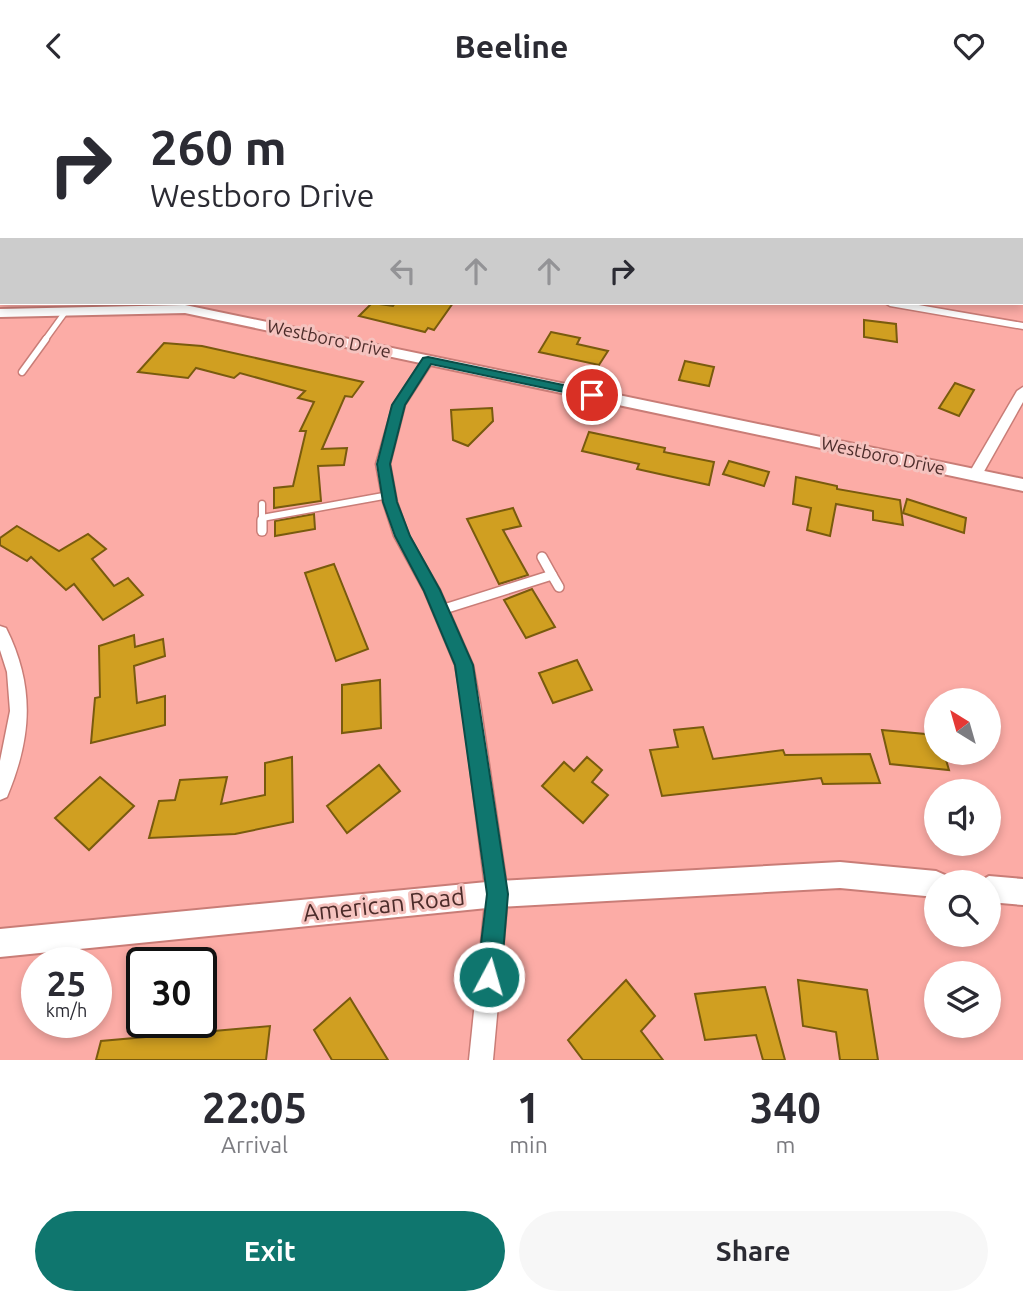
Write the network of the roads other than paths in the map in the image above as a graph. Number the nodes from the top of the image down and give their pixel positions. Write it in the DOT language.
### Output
graph roads {
  1 [pos="902,305"];
  2 [pos="189,306"];
  3 [pos="66,311"];
  4 [pos="0,313"];
  5 [pos="1023,326"];
  6 [pos="428,360"];
  7 [pos="22,372"];
  8 [pos="1023,391"];
  9 [pos="975,475"];
  10 [pos="1023,485"];
  11 [pos="389,495"];
  12 [pos="262,504"];
  13 [pos="262,518"];
  14 [pos="262,531"];
  15 [pos="542,557"];
  16 [pos="552,575"];
  17 [pos="559,587"];
  18 [pos="440,610"];
  19 [pos="0,633"];
  20 [pos="0,790"];
  21 [pos="924,883"];
  22 [pos="1001,889"];
  23 [pos="1023,892"];
  24 [pos="498,894"];
  25 [pos="0,943"];
  26 [pos="481,1060"];
  1 -- 5 [label="street"];
  2 -- 3 [label="street, Westboro Drive"];
  2 -- 6 [label="street, Westboro Drive"];
  3 -- 4 [label="street, Westboro Drive"];
  3 -- 7 [label="lane"];
  6 -- 9 [label="street, Westboro Drive"];
  6 -- 11 [label="street"];
  8 -- 9 [label="street"];
  9 -- 10 [label="street, Westboro Drive"];
  11 -- 13 [label="lane"];
  11 -- 18 [label="street"];
  12 -- 13 [label="lane"];
  13 -- 14 [label="lane"];
  15 -- 16 [label="lane"];
  16 -- 17 [label="lane"];
  16 -- 18 [label="lane"];
  18 -- 24 [label="street"];
  19 -- 20 [label="street"];
  21 -- 24 [label="street, American Road"];
  22 -- 23 [label="street"];
  24 -- 25 [label="street, American Road"];
  24 -- 26 [label="street"];
}
